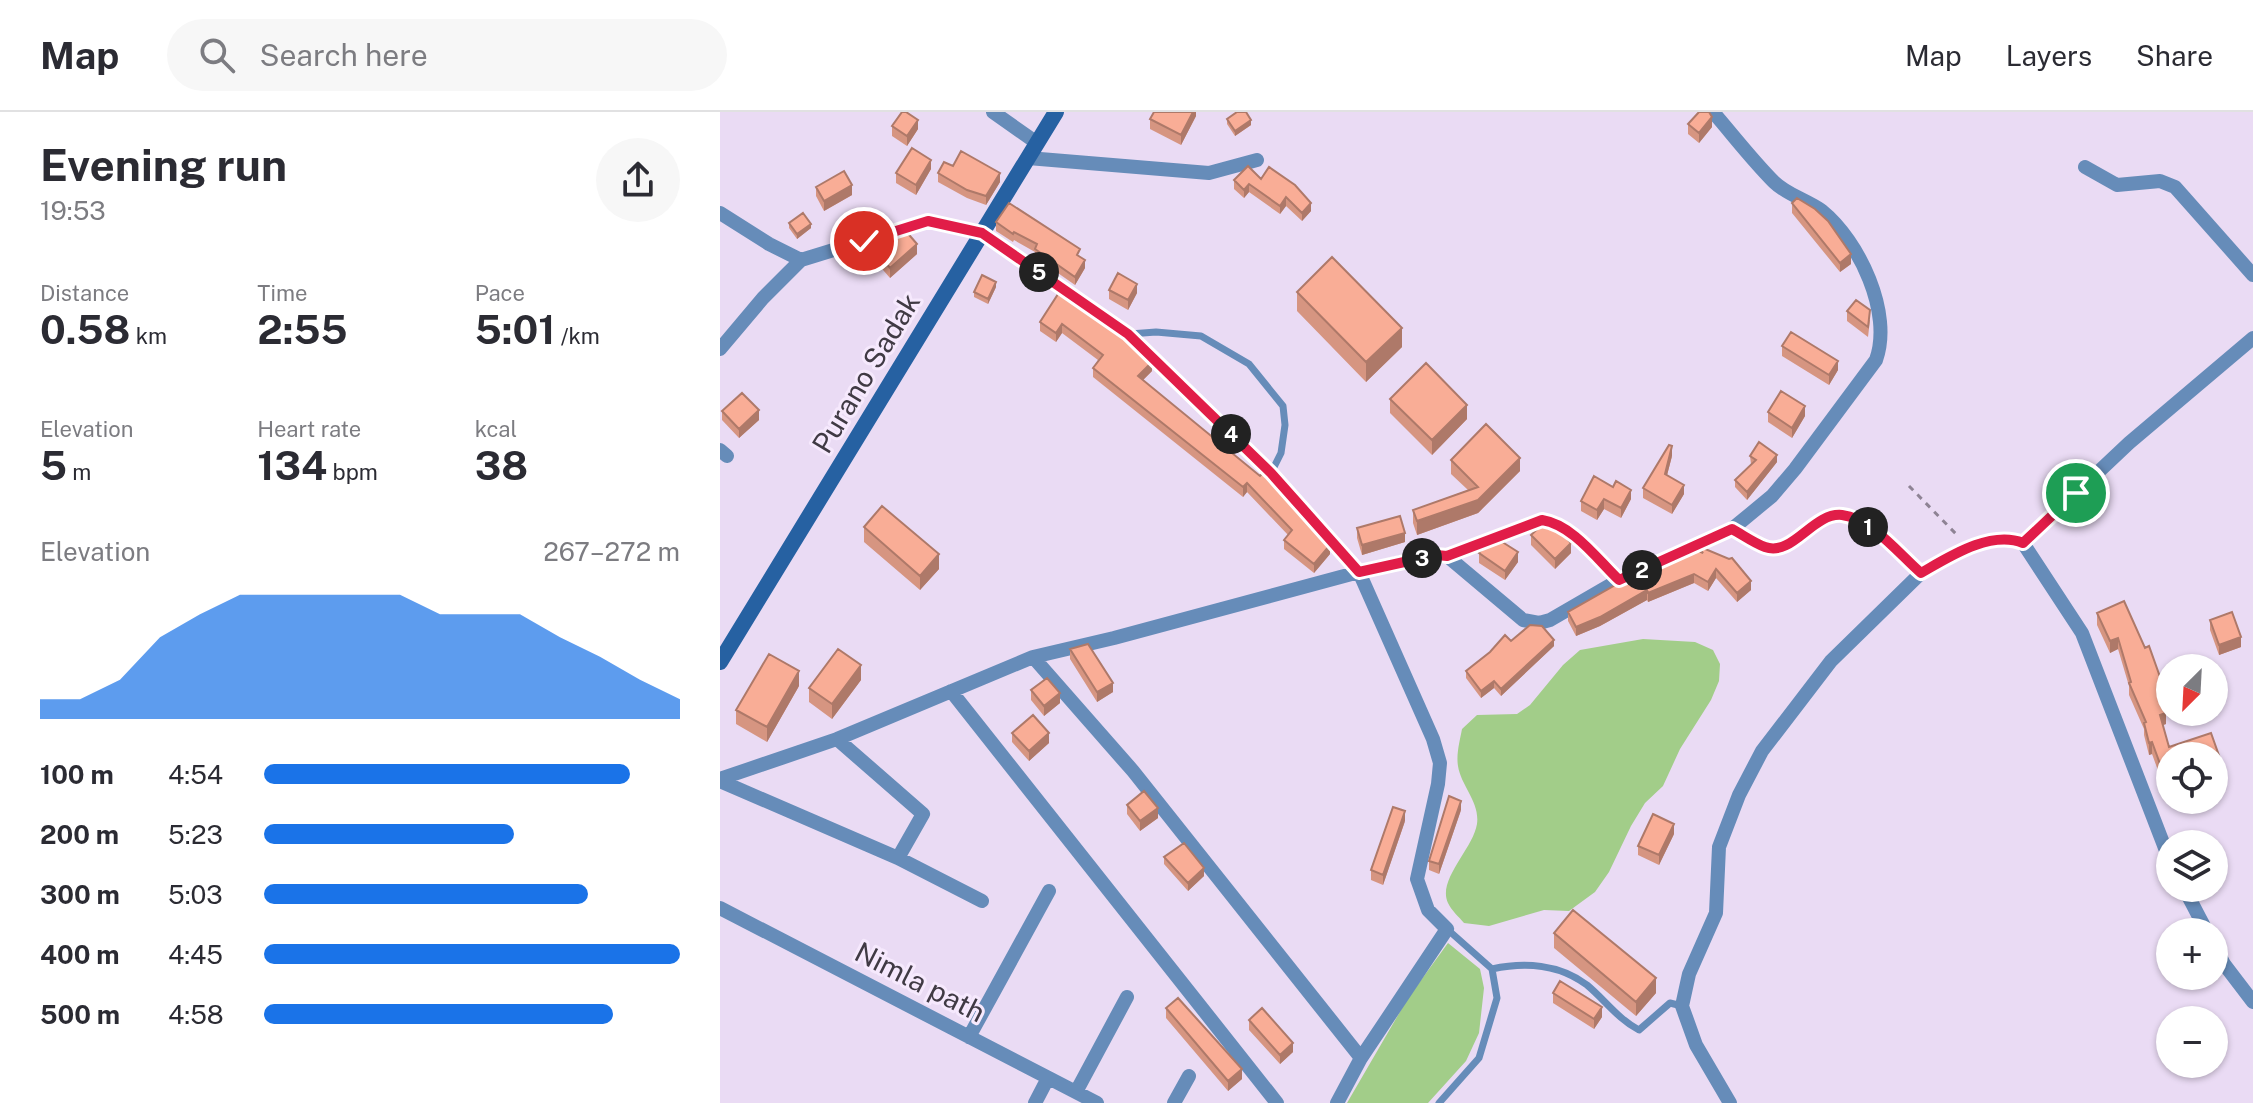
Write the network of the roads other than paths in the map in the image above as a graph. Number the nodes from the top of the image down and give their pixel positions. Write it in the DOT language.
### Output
graph roads {
  1 [pos="993,112"];
  2 [pos="1056,112"];
  3 [pos="1713,112"];
  4 [pos="1037,143"];
  5 [pos="1028,158"];
  6 [pos="1257,160"];
  7 [pos="2085,167"];
  8 [pos="720,213"];
  9 [pos="982,233"];
  10 [pos="801,260"];
  11 [pos="2253,275"];
  12 [pos="1128,334"];
  13 [pos="2253,338"];
  14 [pos="720,349"];
  15 [pos="1271,473"];
  16 [pos="1732,529"];
  17 [pos="2023,543"];
  18 [pos="1447,556"];
  19 [pos="1359,572"];
  20 [pos="1921,573"];
  21 [pos="1619,580"];
  22 [pos="1033,657"];
  23 [pos="720,662"];
  24 [pos="951,691"];
  25 [pos="837,739"];
  26 [pos="720,780"];
  27 [pos="2158,830"];
  28 [pos="898,858"];
  29 [pos="1049,891"];
  30 [pos="982,901"];
  31 [pos="720,908"];
  32 [pos="1447,929"];
  33 [pos="1492,969"];
  34 [pos="2228,969"];
  35 [pos="1127,997"];
  36 [pos="2253,1002"];
  37 [pos="1682,1006"];
  38 [pos="969,1037"];
  39 [pos="1361,1058"];
  40 [pos="1189,1076"];
  41 [pos="1048,1078"];
  42 [pos="1076,1092"];
  43 [pos="1035,1103"];
  44 [pos="1097,1103"];
  45 [pos="1174,1103"];
  46 [pos="1277,1103"];
  47 [pos="1337,1103"];
  48 [pos="1439,1103"];
  49 [pos="1730,1103"];
  1 -- 4 [label="street"];
  2 -- 4 [label="main road, Purano Sadak"];
  3 -- 16 [label="street"];
  4 -- 5 [label="main road, Purano Sadak"];
  5 -- 6 [label="street"];
  5 -- 9 [label="main road, Purano Sadak"];
  7 -- 11 [label="street"];
  8 -- 10 [label="street"];
  9 -- 10 [label="street"];
  9 -- 12 [label="street"];
  9 -- 23 [label="main road, Purano Sadak"];
  10 -- 14 [label="street"];
  12 -- 15 [label="street"];
  12 -- 15 [label="lane"];
  13 -- 17 [label="street"];
  15 -- 19 [label="street"];
  16 -- 20 [label="street"];
  16 -- 21 [label="street"];
  17 -- 20 [label="street"];
  17 -- 27 [label="street"];
  18 -- 19 [label="street"];
  18 -- 21 [label="street"];
  18 -- 21 [label="street"];
  19 -- 22 [label="street"];
  19 -- 32 [label="street"];
  20 -- 37 [label="street"];
  22 -- 24 [label="street"];
  22 -- 39 [label="street"];
  24 -- 25 [label="street"];
  24 -- 46 [label="street"];
  25 -- 26 [label="street"];
  25 -- 28 [label="street"];
  26 -- 28 [label="street"];
  28 -- 30 [label="street"];
  29 -- 38 [label="street"];
  31 -- 38 [label="street, Nimla path"];
  32 -- 33 [label="lane"];
  32 -- 39 [label="street"];
  33 -- 37 [label="lane"];
  33 -- 48 [label="lane"];
  34 -- 36 [label="street"];
  35 -- 42 [label="street"];
  37 -- 49 [label="street"];
  38 -- 41 [label="street, Nimla path"];
  39 -- 47 [label="street"];
  40 -- 45 [label="street"];
  41 -- 42 [label="street, Nimla path"];
  41 -- 43 [label="street"];
  42 -- 44 [label="street, Nimla path"];
}
